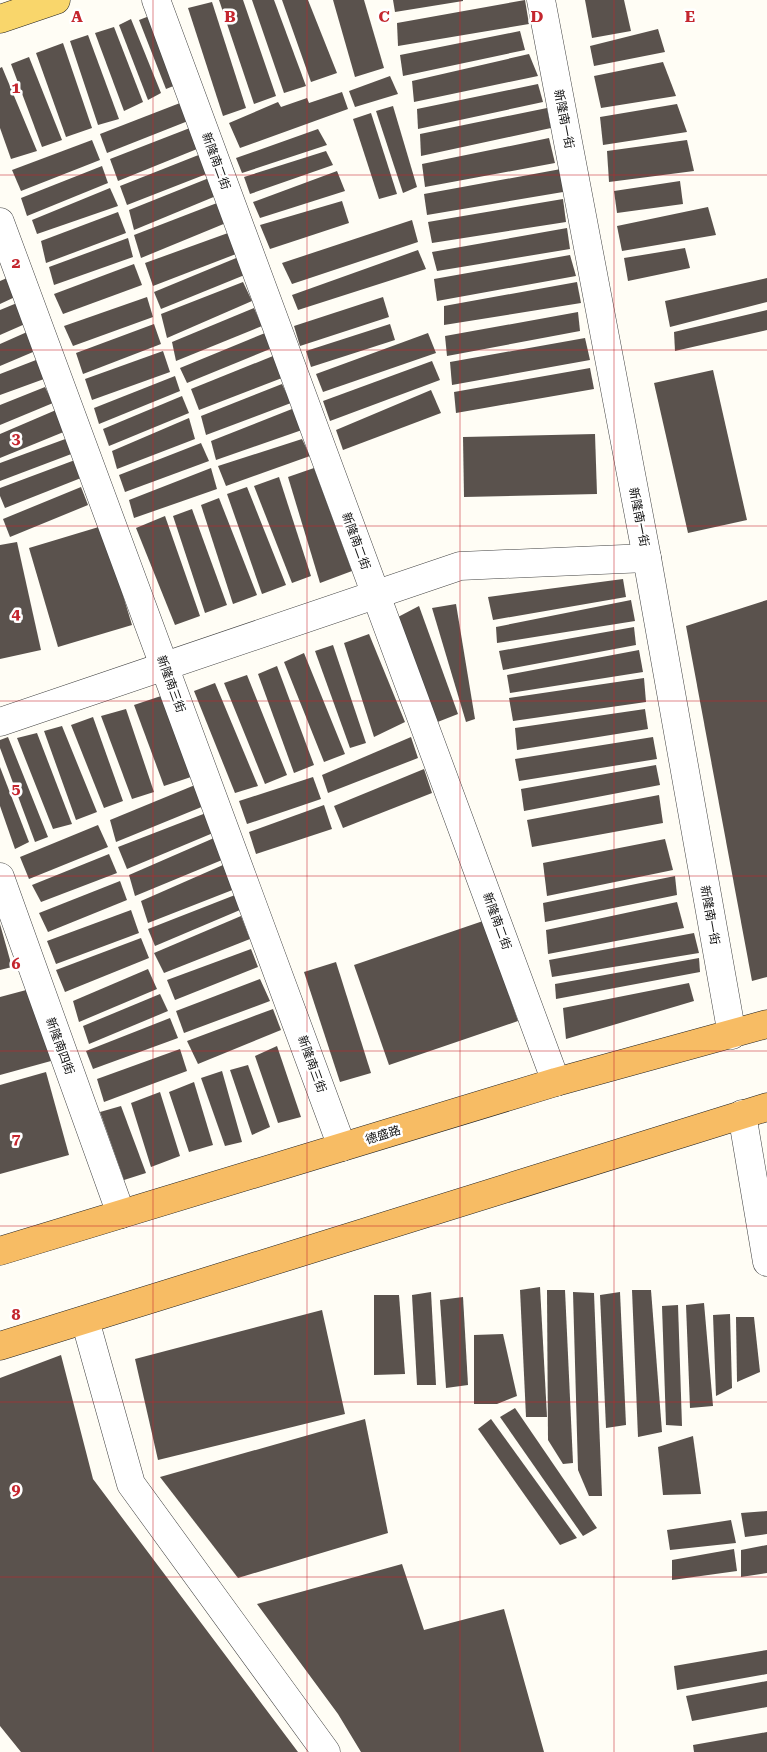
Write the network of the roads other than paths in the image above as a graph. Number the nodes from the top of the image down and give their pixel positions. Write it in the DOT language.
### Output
graph roads {
  1 [pos="56,0"];
  2 [pos="156,0"];
  3 [pos="541,0"];
  4 [pos="0,19"];
  5 [pos="0,222"];
  6 [pos="647,558"];
  7 [pos="376,595"];
  8 [pos="165,666"];
  9 [pos="0,722"];
  10 [pos="0,877"];
  11 [pos="767,1024"];
  12 [pos="732,1035"];
  13 [pos="556,1082"];
  14 [pos="755,1111"];
  15 [pos="342,1147"];
  16 [pos="120,1214"];
  17 [pos="0,1251"];
  18 [pos="767,1262"];
  19 [pos="85,1320"];
  20 [pos="0,1346"];
  21 [pos="326,1752"];
  1 -- 4 [label="main road"];
  2 -- 7 [label="street, 新隆南二街"];
  3 -- 6 [label="street, 新隆南一街"];
  5 -- 8 [label="street, 新隆南三街"];
  6 -- 7 [label="street"];
  6 -- 12 [label="street, 新隆南一街"];
  7 -- 8 [label="street"];
  7 -- 13 [label="street, 新隆南二街"];
  8 -- 9 [label="street"];
  8 -- 15 [label="street, 新隆南三街"];
  10 -- 16 [label="street, 新隆南四街"];
  11 -- 12 [label="highway, 德盛路"];
  12 -- 13 [label="highway, 德盛路"];
  13 -- 15 [label="highway, 德盛路"];
  14 -- 18 [label="street"];
  14 -- 19 [label="highway"];
  15 -- 16 [label="highway, 德盛路"];
  16 -- 17 [label="highway, 德盛路"];
  19 -- 20 [label="highway"];
  19 -- 21 [label="street"];
}
